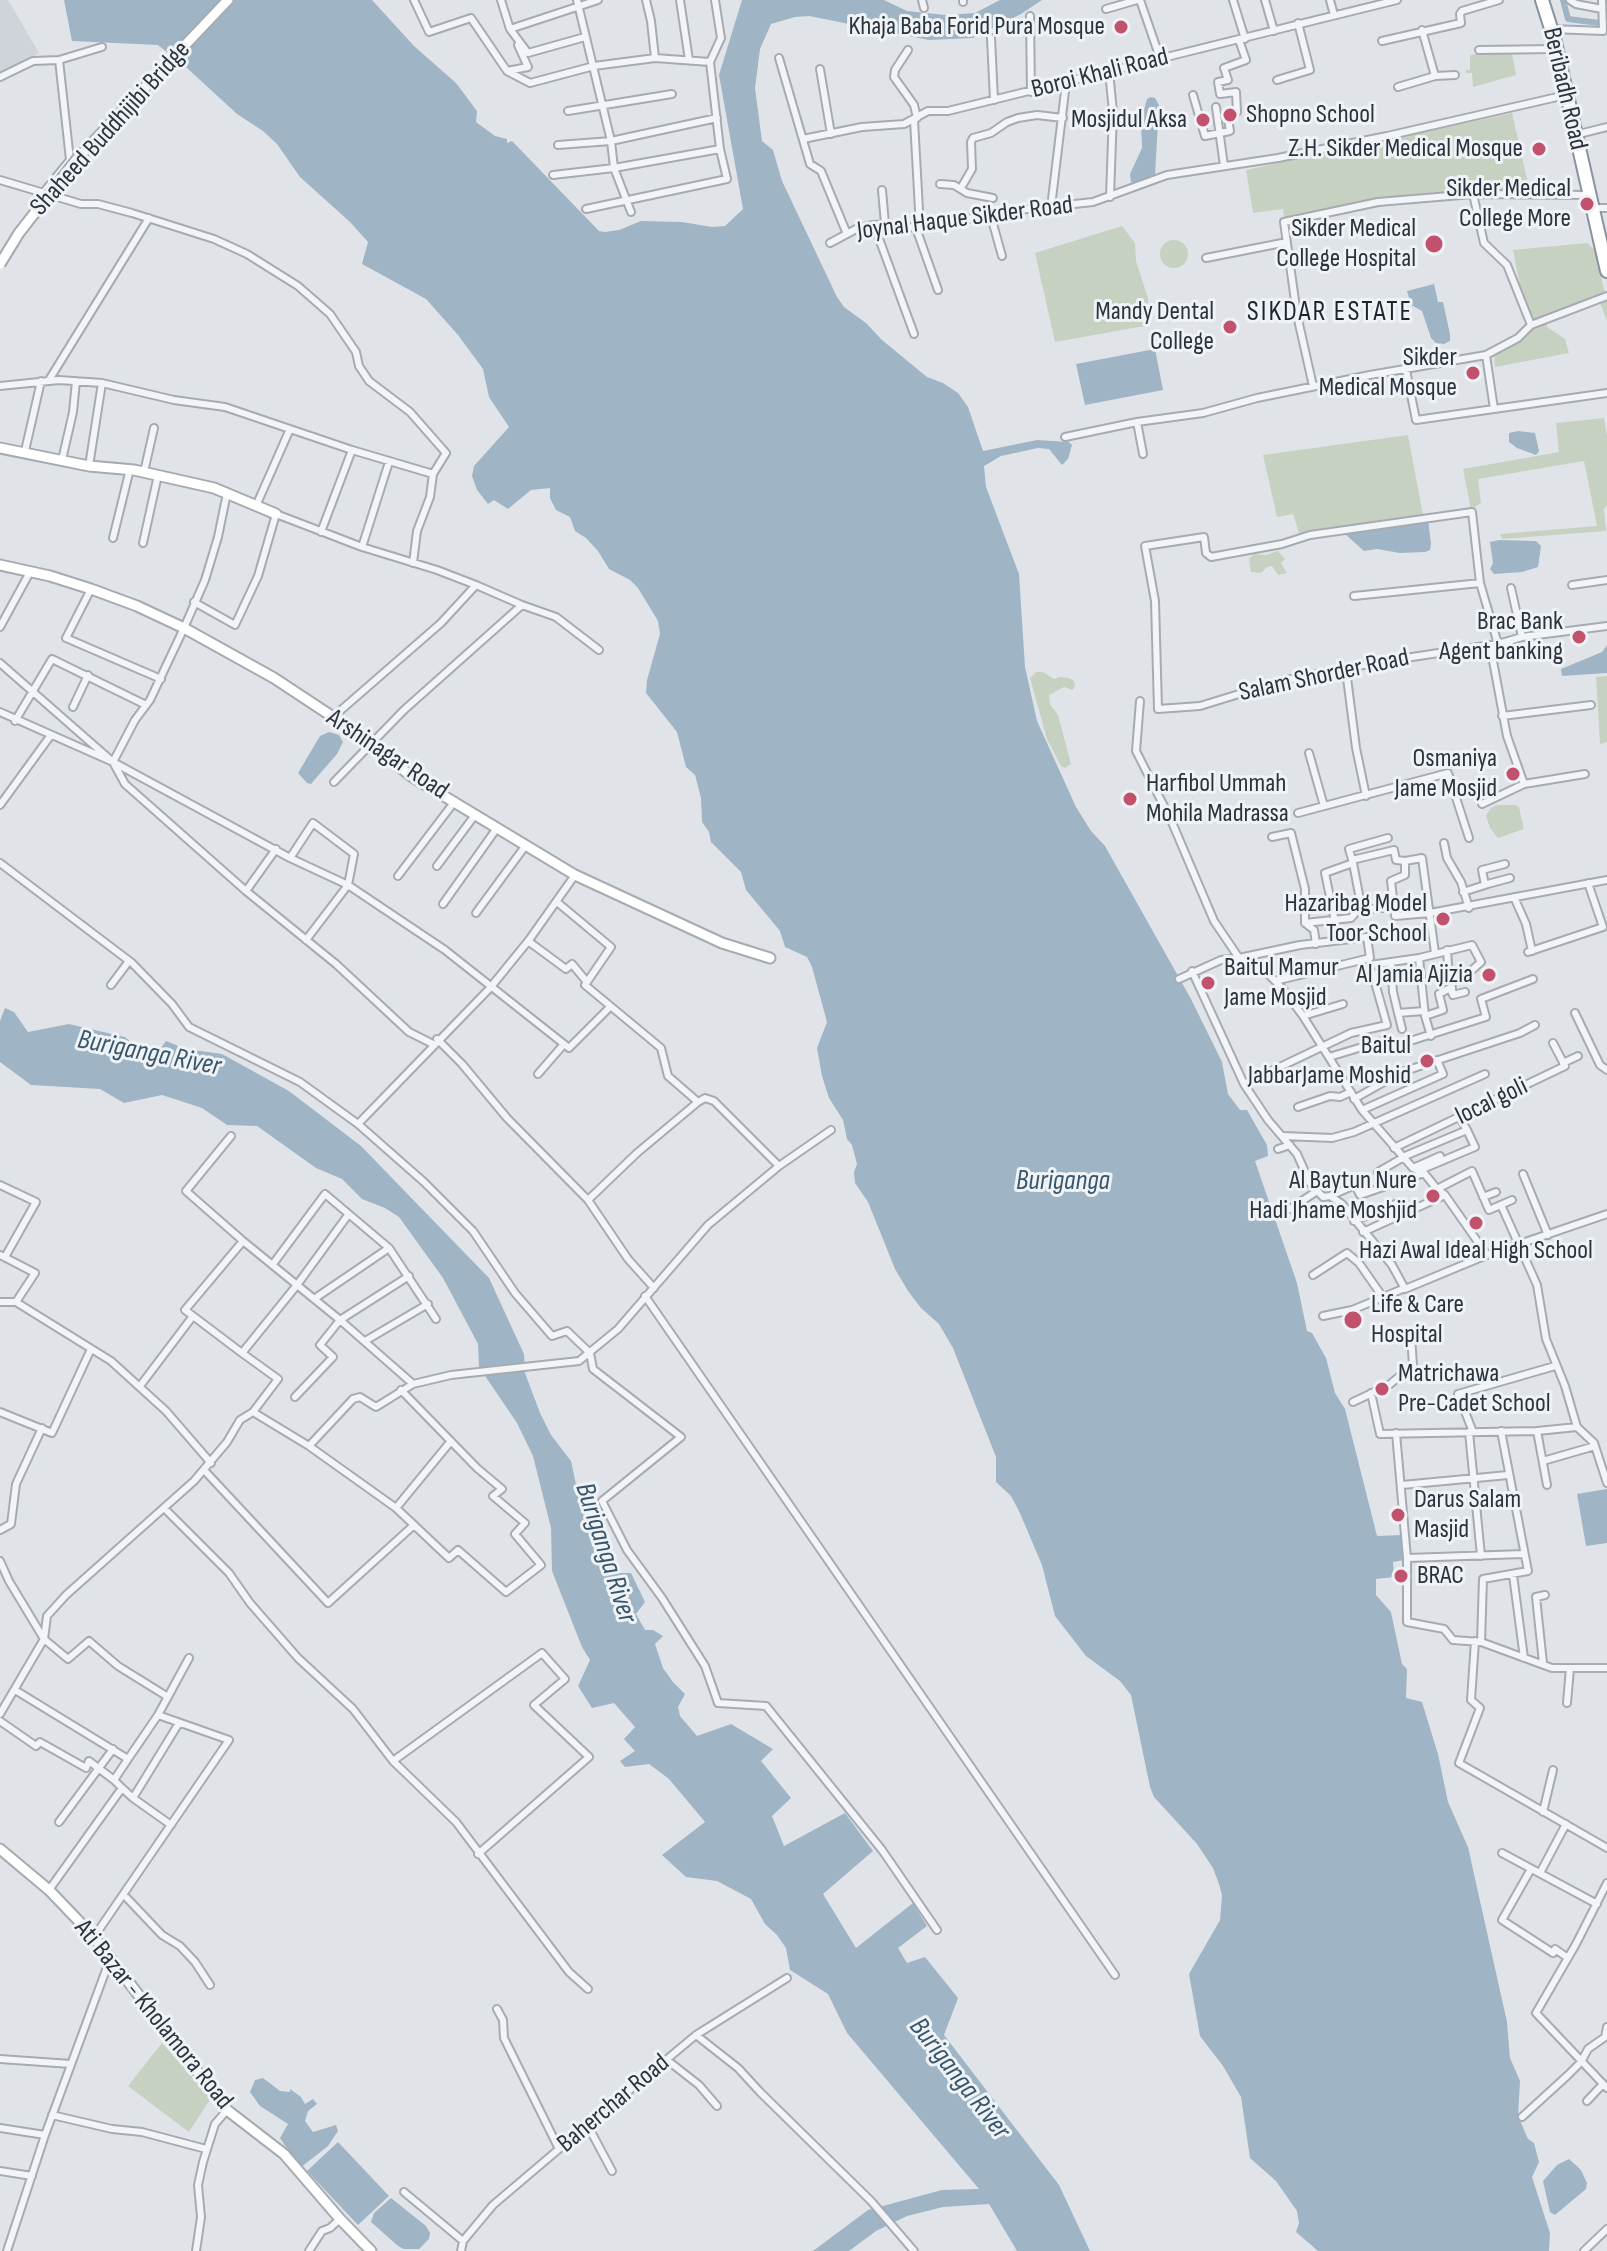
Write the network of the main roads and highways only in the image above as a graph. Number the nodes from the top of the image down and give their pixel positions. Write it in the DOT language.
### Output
graph roads {
  1 [pos="1542,0"];
  2 [pos="1605,254"];
  3 [pos="1607,271"];
  1 -- 2 [label="highway, Beribadh Road"];
  2 -- 3 [label="highway, Beribadh Road"];
}
